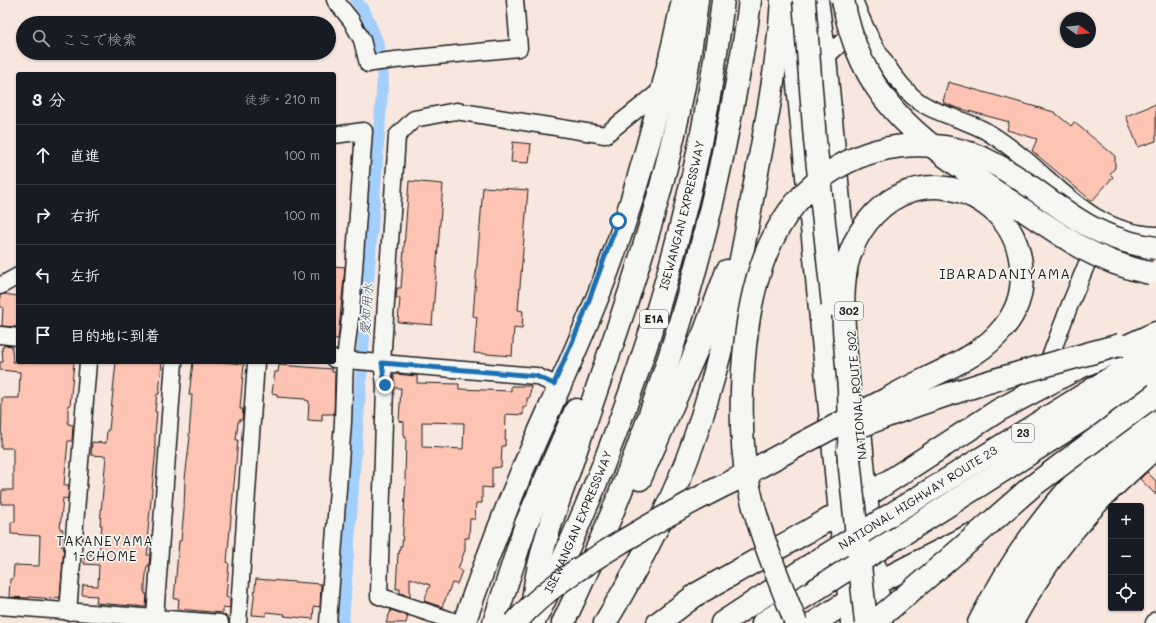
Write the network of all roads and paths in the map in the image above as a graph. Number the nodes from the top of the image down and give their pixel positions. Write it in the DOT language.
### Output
graph roads {
  1 [pos="335,0"];
  2 [pos="515,0"];
  3 [pos="678,0"];
  4 [pos="683,0"];
  5 [pos="697,0"];
  6 [pos="723,0"];
  7 [pos="750,0"];
  8 [pos="782,0"];
  9 [pos="790,0"];
  10 [pos="804,0"];
  11 [pos="817,0"];
  12 [pos="843,0"];
  13 [pos="854,0"];
  14 [pos="862,23"];
  15 [pos="824,58"];
  16 [pos="655,95"];
  17 [pos="336,135"];
  18 [pos="764,136"];
  19 [pos="661,186"];
  20 [pos="1104,222"];
  21 [pos="1156,235"];
  22 [pos="1156,248"];
  23 [pos="1156,274"];
  24 [pos="16,277"];
  25 [pos="0,286"];
  26 [pos="1156,332"];
  27 [pos="0,335"];
  28 [pos="16,336"];
  29 [pos="1156,350"];
  30 [pos="343,359"];
  31 [pos="382,363"];
  32 [pos="88,364"];
  33 [pos="174,364"];
  34 [pos="256,364"];
  35 [pos="1156,373"];
  36 [pos="554,384"];
  37 [pos="1039,388"];
  38 [pos="1156,394"];
  39 [pos="1156,398"];
  40 [pos="1156,412"];
  41 [pos="1156,431"];
  42 [pos="1156,451"];
  43 [pos="849,463"];
  44 [pos="738,478"];
  45 [pos="866,496"];
  46 [pos="840,513"];
  47 [pos="877,583"];
  48 [pos="851,600"];
  49 [pos="0,606"];
  50 [pos="68,612"];
  51 [pos="155,618"];
  52 [pos="1156,620"];
  53 [pos="194,622"];
  54 [pos="220,623"];
  55 [pos="238,623"];
  56 [pos="328,623"];
  57 [pos="458,623"];
  58 [pos="494,623"];
  59 [pos="515,623"];
  60 [pos="533,623"];
  61 [pos="563,623"];
  62 [pos="573,623"];
  63 [pos="605,623"];
  64 [pos="658,623"];
  65 [pos="722,623"];
  66 [pos="763,623"];
  67 [pos="796,623"];
  68 [pos="814,623"];
  69 [pos="852,623"];
  70 [pos="866,623"];
  71 [pos="872,623"];
  72 [pos="880,623"];
  73 [pos="979,623"];
  74 [pos="1000,623"];
  75 [pos="1015,623"];
  76 [pos="1154,623"];
  1 -- 2 [label="street"];
  3 -- 16 [label="street"];
  4 -- 57 [label="highway"];
  5 -- 19 [label="highway"];
  6 -- 60 [label="highway, ISEWANGAN EXPRESSWAY / E1A, bridge"];
  7 -- 61 [label="highway, E1A, bridge"];
  8 -- 18 [label="highway"];
  9 -- 46 [label="highway, 302"];
  10 -- 43 [label="highway, bridge"];
  11 -- 15 [label="highway, NATIONAL ROUTE 302 / 302"];
  12 -- 23 [label="highway, bridge"];
  13 -- 14 [label="street"];
  14 -- 15 [label="street"];
  14 -- 20 [label="street"];
  15 -- 45 [label="highway, NATIONAL ROUTE 302 / 302"];
  16 -- 31 [label="street"];
  16 -- 36 [label="street"];
  17 -- 30 [label="street"];
  18 -- 62 [label="highway, bridge"];
  18 -- 63 [label="highway, bridge"];
  19 -- 58 [label="highway"];
  19 -- 60 [label="highway"];
  20 -- 21 [label="street"];
  20 -- 37 [label="street"];
  22 -- 67 [label="highway, bridge"];
  24 -- 25 [label="street"];
  26 -- 37 [label="highway"];
  26 -- 44 [label="highway, bridge"];
  27 -- 28 [label="street"];
  29 -- 65 [label="highway, NATIONAL HIGHWAY ROUTE 23 / 23, bridge"];
  30 -- 31 [label="street"];
  30 -- 56 [label="street"];
  31 -- 36 [label="street"];
  31 -- 57 [label="street"];
  32 -- 50 [label="street"];
  33 -- 51 [label="street"];
  34 -- 55 [label="street"];
  35 -- 66 [label="highway, NATIONAL HIGHWAY ROUTE 23 / 23, bridge"];
  36 -- 57 [label="street"];
  37 -- 45 [label="highway"];
  38 -- 71 [label="highway, bridge"];
  39 -- 47 [label="highway"];
  40 -- 73 [label="highway"];
  41 -- 74 [label="highway"];
  42 -- 75 [label="street"];
  43 -- 44 [label="highway, bridge"];
  43 -- 70 [label="highway, bridge"];
  44 -- 59 [label="highway, bridge"];
  45 -- 46 [label="highway"];
  45 -- 47 [label="highway, NATIONAL ROUTE 302 / 302"];
  46 -- 48 [label="highway, 302"];
  46 -- 64 [label="highway"];
  47 -- 48 [label="highway"];
  47 -- 72 [label="highway, NATIONAL ROUTE 302 / 302"];
  48 -- 68 [label="highway"];
  48 -- 69 [label="highway, 302"];
  49 -- 50 [label="street"];
  50 -- 51 [label="street"];
  51 -- 53 [label="street"];
  52 -- 76 [label="street"];
  53 -- 54 [label="street"];
}
